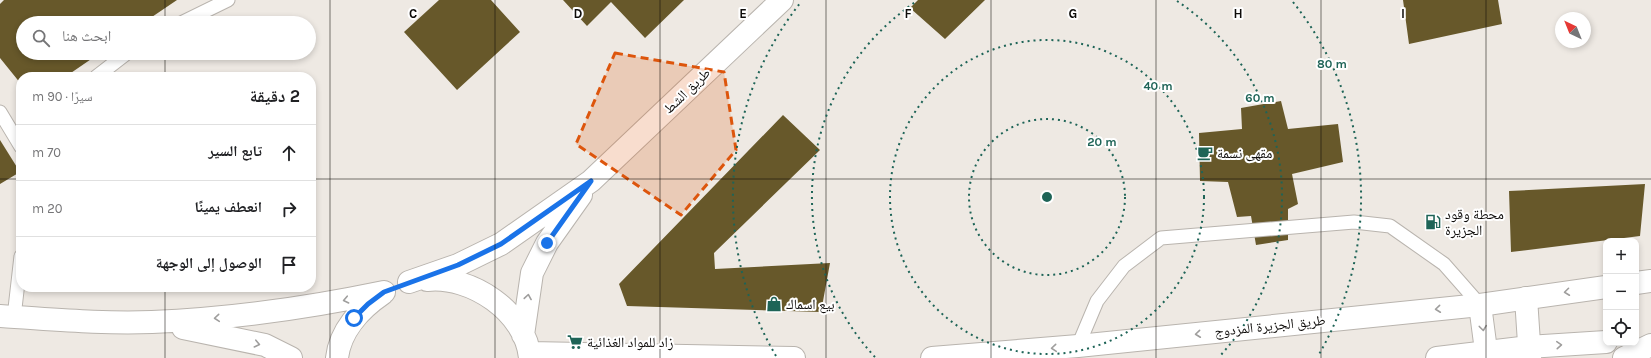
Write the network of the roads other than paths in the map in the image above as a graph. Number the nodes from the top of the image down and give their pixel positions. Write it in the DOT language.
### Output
graph roads {
  1 [pos="228,0"];
  2 [pos="782,0"];
  3 [pos="195,16"];
  4 [pos="118,60"];
  5 [pos="102,72"];
  6 [pos="0,112"];
  7 [pos="16,139"];
  8 [pos="591,181"];
  9 [pos="16,278"];
  10 [pos="1651,281"];
  11 [pos="409,282"];
  12 [pos="1639,283"];
  13 [pos="1603,287"];
  14 [pos="384,292"];
  15 [pos="1526,298"];
  16 [pos="1480,305"];
  17 [pos="7,317"];
  18 [pos="151,322"];
  19 [pos="1651,338"];
  20 [pos="1639,340"];
  21 [pos="1603,342"];
  22 [pos="1651,345"];
  23 [pos="1078,346"];
  24 [pos="528,349"];
  25 [pos="1529,353"];
  26 [pos="1486,355"];
  27 [pos="292,358"];
  28 [pos="336,358"];
  29 [pos="794,358"];
  30 [pos="932,358"];
  31 [pos="1437,358"];
  32 [pos="1624,358"];
  1 -- 3 [label="lane"];
  2 -- 8 [label="main road, طريق الشط"];
  4 -- 5 [label="lane"];
  6 -- 7 [label="lane"];
  8 -- 11 [label="main road"];
  24 -- 8 [label="main road, one-way"];
  9 -- 17 [label="lane"];
  10 -- 12 [label="main road"];
  11 -- 14 [label="main road"];
  11 -- 24 [label="main road"];
  13 -- 15 [label="main road, طريق الجزيرة المزدوج, one-way"];
  14 -- 18 [label="main road, one-way"];
  14 -- 28 [label="main road"];
  15 -- 16 [label="main road, طريق الجزيرة المزدوج"];
  15 -- 25 [label="main road"];
  16 -- 23 [label="main road, طريق الجزيرة المزدوج, one-way"];
  16 -- 23 [label="lane"];
  16 -- 26 [label="main road, one-way"];
  17 -- 18 [label="main road"];
  18 -- 27 [label="main road, one-way"];
  19 -- 20 [label="main road"];
  25 -- 21 [label="main road, one-way"];
  22 -- 32 [label="main road"];
  23 -- 30 [label="main road, طريق الجزيرة المزدوج, one-way"];
  24 -- 29 [label="main road"];
  25 -- 26 [label="main road"];
  26 -- 31 [label="main road"];
}
